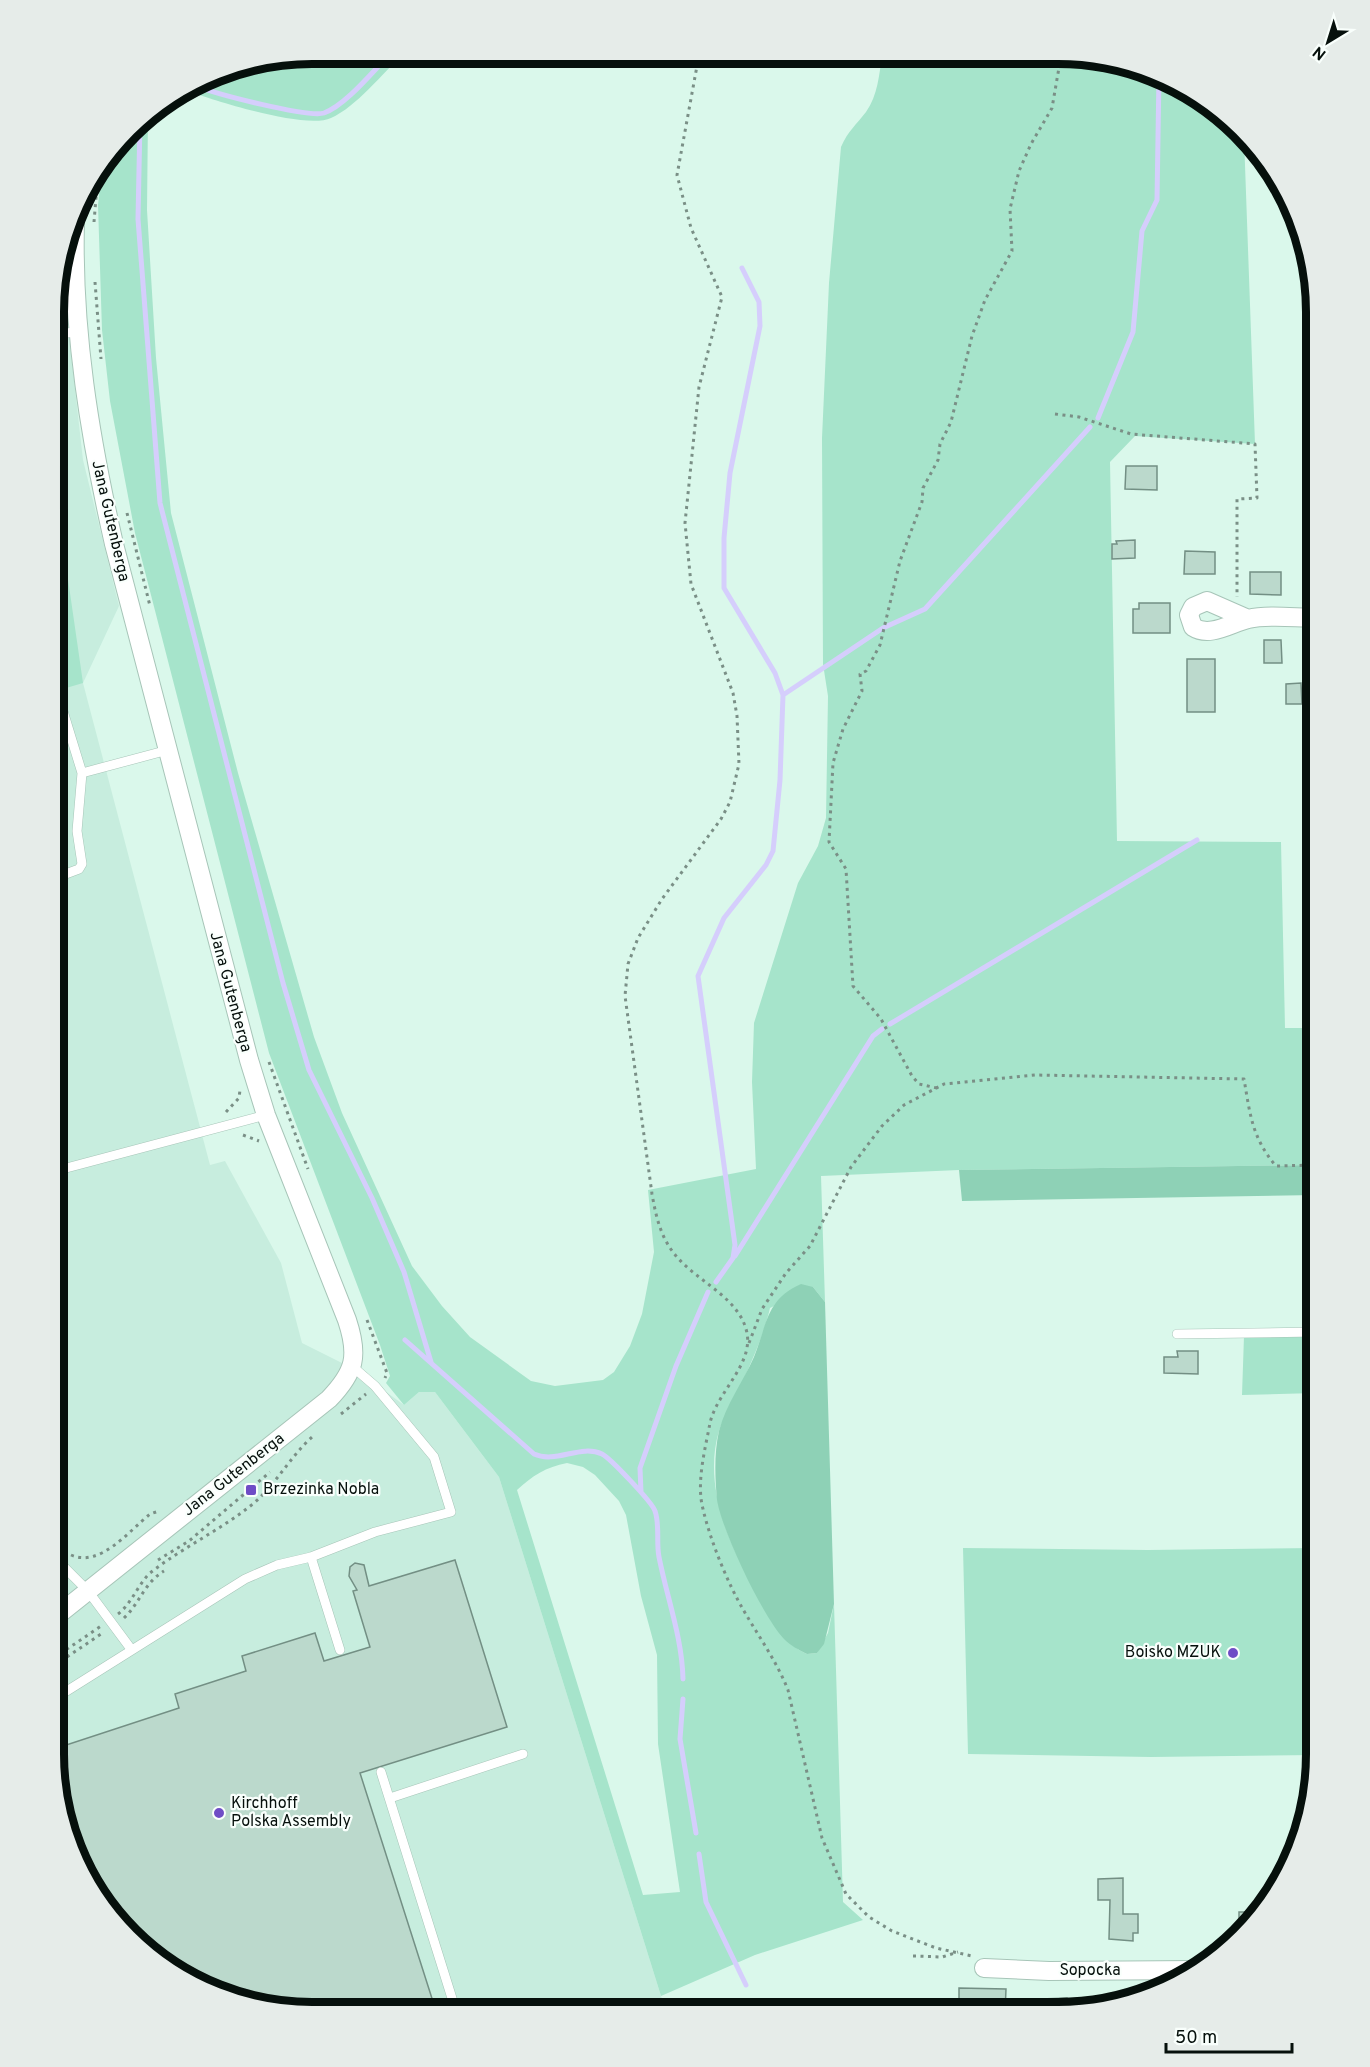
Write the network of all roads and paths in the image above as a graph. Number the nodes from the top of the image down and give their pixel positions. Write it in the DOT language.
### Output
graph roads {
  1 [pos="697,64"];
  2 [pos="1059,64"];
  3 [pos="89,206"];
  4 [pos="84,223"];
  5 [pos="94,272"];
  6 [pos="79,331"];
  7 [pos="64,334"];
  8 [pos="101,363"];
  9 [pos="1055,414"];
  10 [pos="124,503"];
  11 [pos="150,606"];
  12 [pos="1242,616"];
  13 [pos="1306,618"];
  14 [pos="64,714"];
  15 [pos="168,750"];
  16 [pos="82,773"];
  17 [pos="64,875"];
  18 [pos="269,1060"];
  19 [pos="241,1084"];
  20 [pos="937,1088"];
  21 [pos="218,1115"];
  22 [pos="266,1115"];
  23 [pos="1306,1164"];
  24 [pos="64,1169"];
  25 [pos="311,1177"];
  26 [pos="364,1314"];
  27 [pos="1306,1332"];
  28 [pos="1177,1334"];
  29 [pos="749,1344"];
  30 [pos="353,1367"];
  31 [pos="375,1386"];
  32 [pos="340,1414"];
  33 [pos="313,1436"];
  34 [pos="270,1472"];
  35 [pos="161,1511"];
  36 [pos="65,1551"];
  37 [pos="311,1557"];
  38 [pos="158,1560"];
  39 [pos="64,1567"];
  40 [pos="164,1571"];
  41 [pos="88,1591"];
  42 [pos="64,1610"];
  43 [pos="124,1618"];
  44 [pos="109,1620"];
  45 [pos="100,1634"];
  46 [pos="131,1649"];
  47 [pos="340,1650"];
  48 [pos="64,1651"];
  49 [pos="67,1657"];
  50 [pos="64,1693"];
  51 [pos="523,1754"];
  52 [pos="381,1772"];
  53 [pos="390,1798"];
  54 [pos="959,1952"];
  55 [pos="913,1956"];
  56 [pos="984,1968"];
  57 [pos="1179,1970"];
  58 [pos="453,2002"];
  1 -- 29 [label="path"];
  2 -- 20 [label="path"];
  3 -- 4 [label="path"];
  4 -- 6 [label="street, Jana Gutenberga"];
  5 -- 8 [label="path"];
  6 -- 7 [label="lane"];
  6 -- 15 [label="street, Jana Gutenberga"];
  9 -- 12 [label="path"];
  10 -- 11 [label="path"];
  12 -- 13 [label="street"];
  14 -- 16 [label="lane"];
  15 -- 16 [label="lane"];
  15 -- 22 [label="street, Jana Gutenberga"];
  16 -- 17 [label="lane"];
  18 -- 25 [label="path"];
  19 -- 21 [label="path"];
  20 -- 23 [label="path"];
  20 -- 29 [label="path"];
  22 -- 24 [label="lane"];
  22 -- 30 [label="street, Jana Gutenberga"];
  26 -- 31 [label="path"];
  27 -- 28 [label="lane"];
  29 -- 54 [label="path"];
  30 -- 31 [label="lane"];
  30 -- 41 [label="street, Jana Gutenberga"];
  31 -- 32 [label="path"];
  31 -- 37 [label="lane"];
  33 -- 44 [label="path"];
  34 -- 38 [label="path"];
  35 -- 36 [label="path"];
  37 -- 46 [label="lane"];
  37 -- 47 [label="lane"];
  39 -- 41 [label="lane"];
  40 -- 43 [label="path"];
  41 -- 42 [label="street, Jana Gutenberga"];
  41 -- 44 [label="lane"];
  44 -- 46 [label="lane"];
  44 -- 48 [label="path"];
  45 -- 49 [label="path"];
  46 -- 50 [label="lane"];
  51 -- 53 [label="lane"];
  52 -- 53 [label="lane"];
  53 -- 58 [label="lane"];
  54 -- 55 [label="path"];
  54 -- 56 [label="path"];
  56 -- 57 [label="street, Sopocka"];
}
